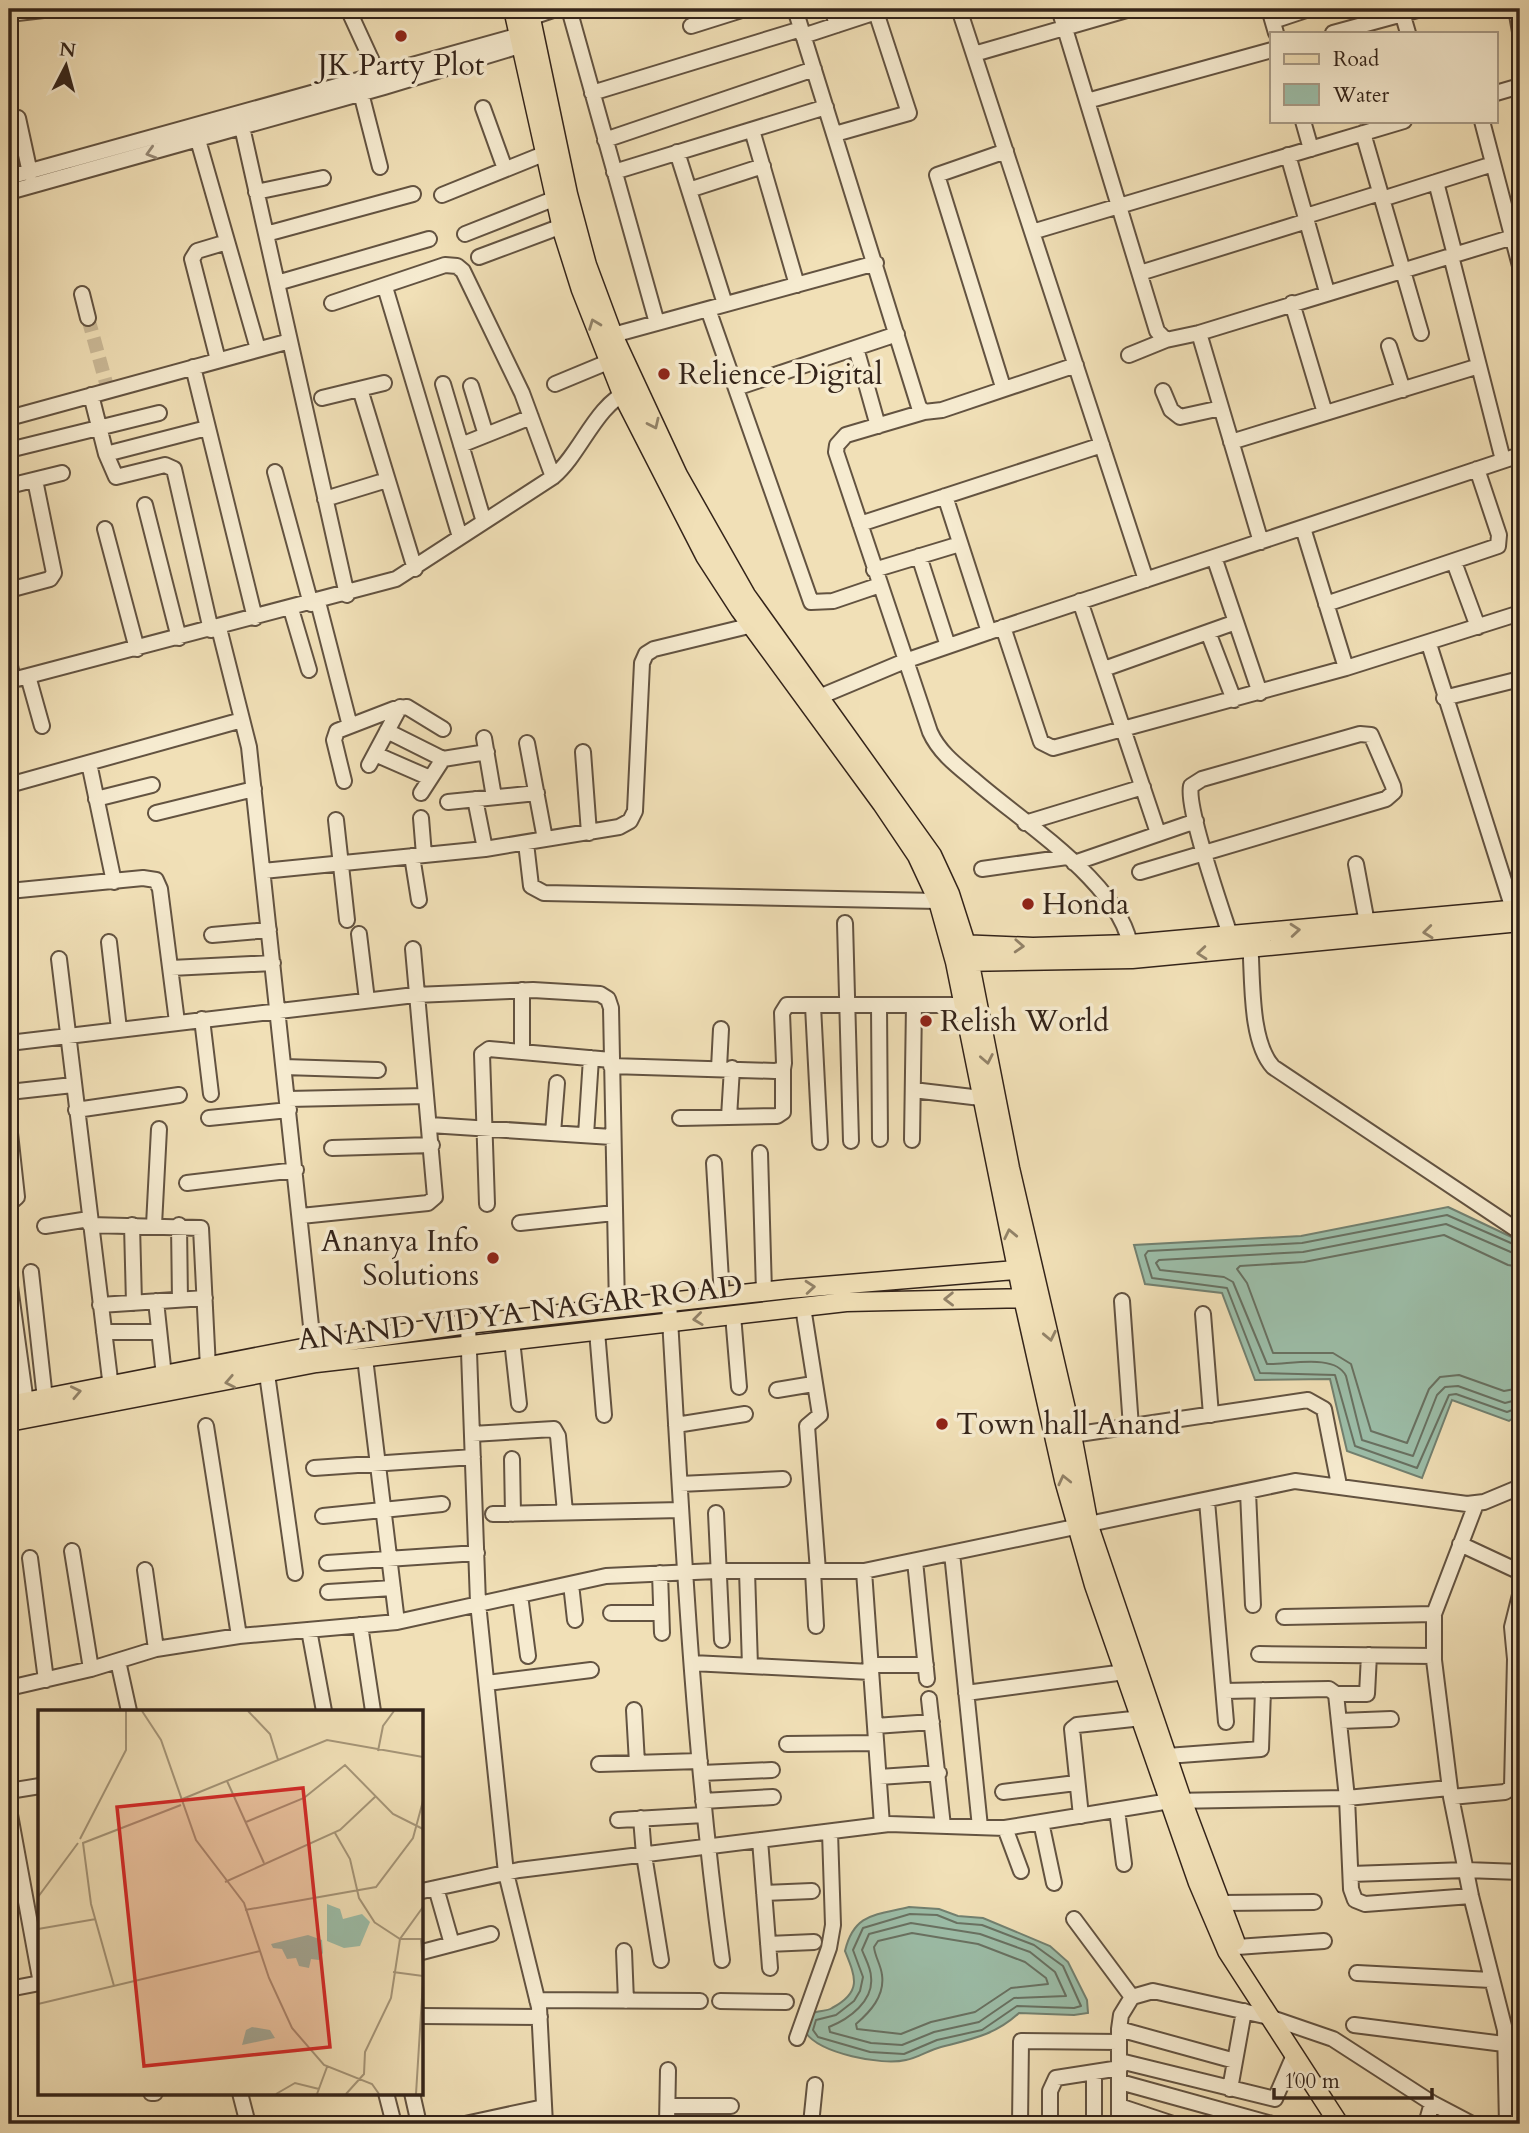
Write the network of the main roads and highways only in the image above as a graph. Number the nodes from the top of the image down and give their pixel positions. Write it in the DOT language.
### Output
graph roads {
  1 [pos="522,23"];
  2 [pos="630,390"];
  3 [pos="814,699"];
  4 [pos="1518,913"];
  5 [pos="1241,942"];
  6 [pos="960,953"];
  7 [pos="1026,1269"];
  8 [pos="1023,1298"];
  9 [pos="1042,1298"];
  10 [pos="314,1355"];
  11 [pos="17,1404"];
  12 [pos="9,1422"];
  13 [pos="1082,1527"];
  14 [pos="1176,1801"];
  15 [pos="1276,2020"];
  16 [pos="1326,2116"];
  17 [pos="1339,2124"];
  18 [pos="1351,2124"];
  1 -- 2 [label="main road"];
  2 -- 1 [label="main road, one-way"];
  2 -- 3 [label="main road"];
  3 -- 6 [label="main road"];
  3 -- 6 [label="main road"];
  4 -- 5 [label="main road, one-way"];
  5 -- 4 [label="main road, one-way"];
  5 -- 6 [label="main road"];
  6 -- 7 [label="main road, one-way"];
  7 -- 6 [label="main road, one-way"];
  7 -- 8 [label="main road"];
  7 -- 9 [label="main road"];
  10 -- 7 [label="main road, ANAND VIDYA NAGAR ROAD, one-way"];
  8 -- 9 [label="main road, ANAND VIDYA NAGAR ROAD"];
  8 -- 10 [label="main road, ANAND VIDYA NAGAR ROAD, one-way"];
  13 -- 8 [label="main road, one-way"];
  9 -- 13 [label="main road, one-way"];
  11 -- 10 [label="main road, ANAND VIDYA NAGAR ROAD, one-way"];
  10 -- 12 [label="main road, ANAND VIDYA NAGAR ROAD, one-way"];
  13 -- 14 [label="main road"];
  13 -- 14 [label="main road"];
  14 -- 15 [label="main road"];
  14 -- 15 [label="main road"];
  15 -- 16 [label="main road"];
  15 -- 18 [label="main road"];
  16 -- 17 [label="main road"];
}
